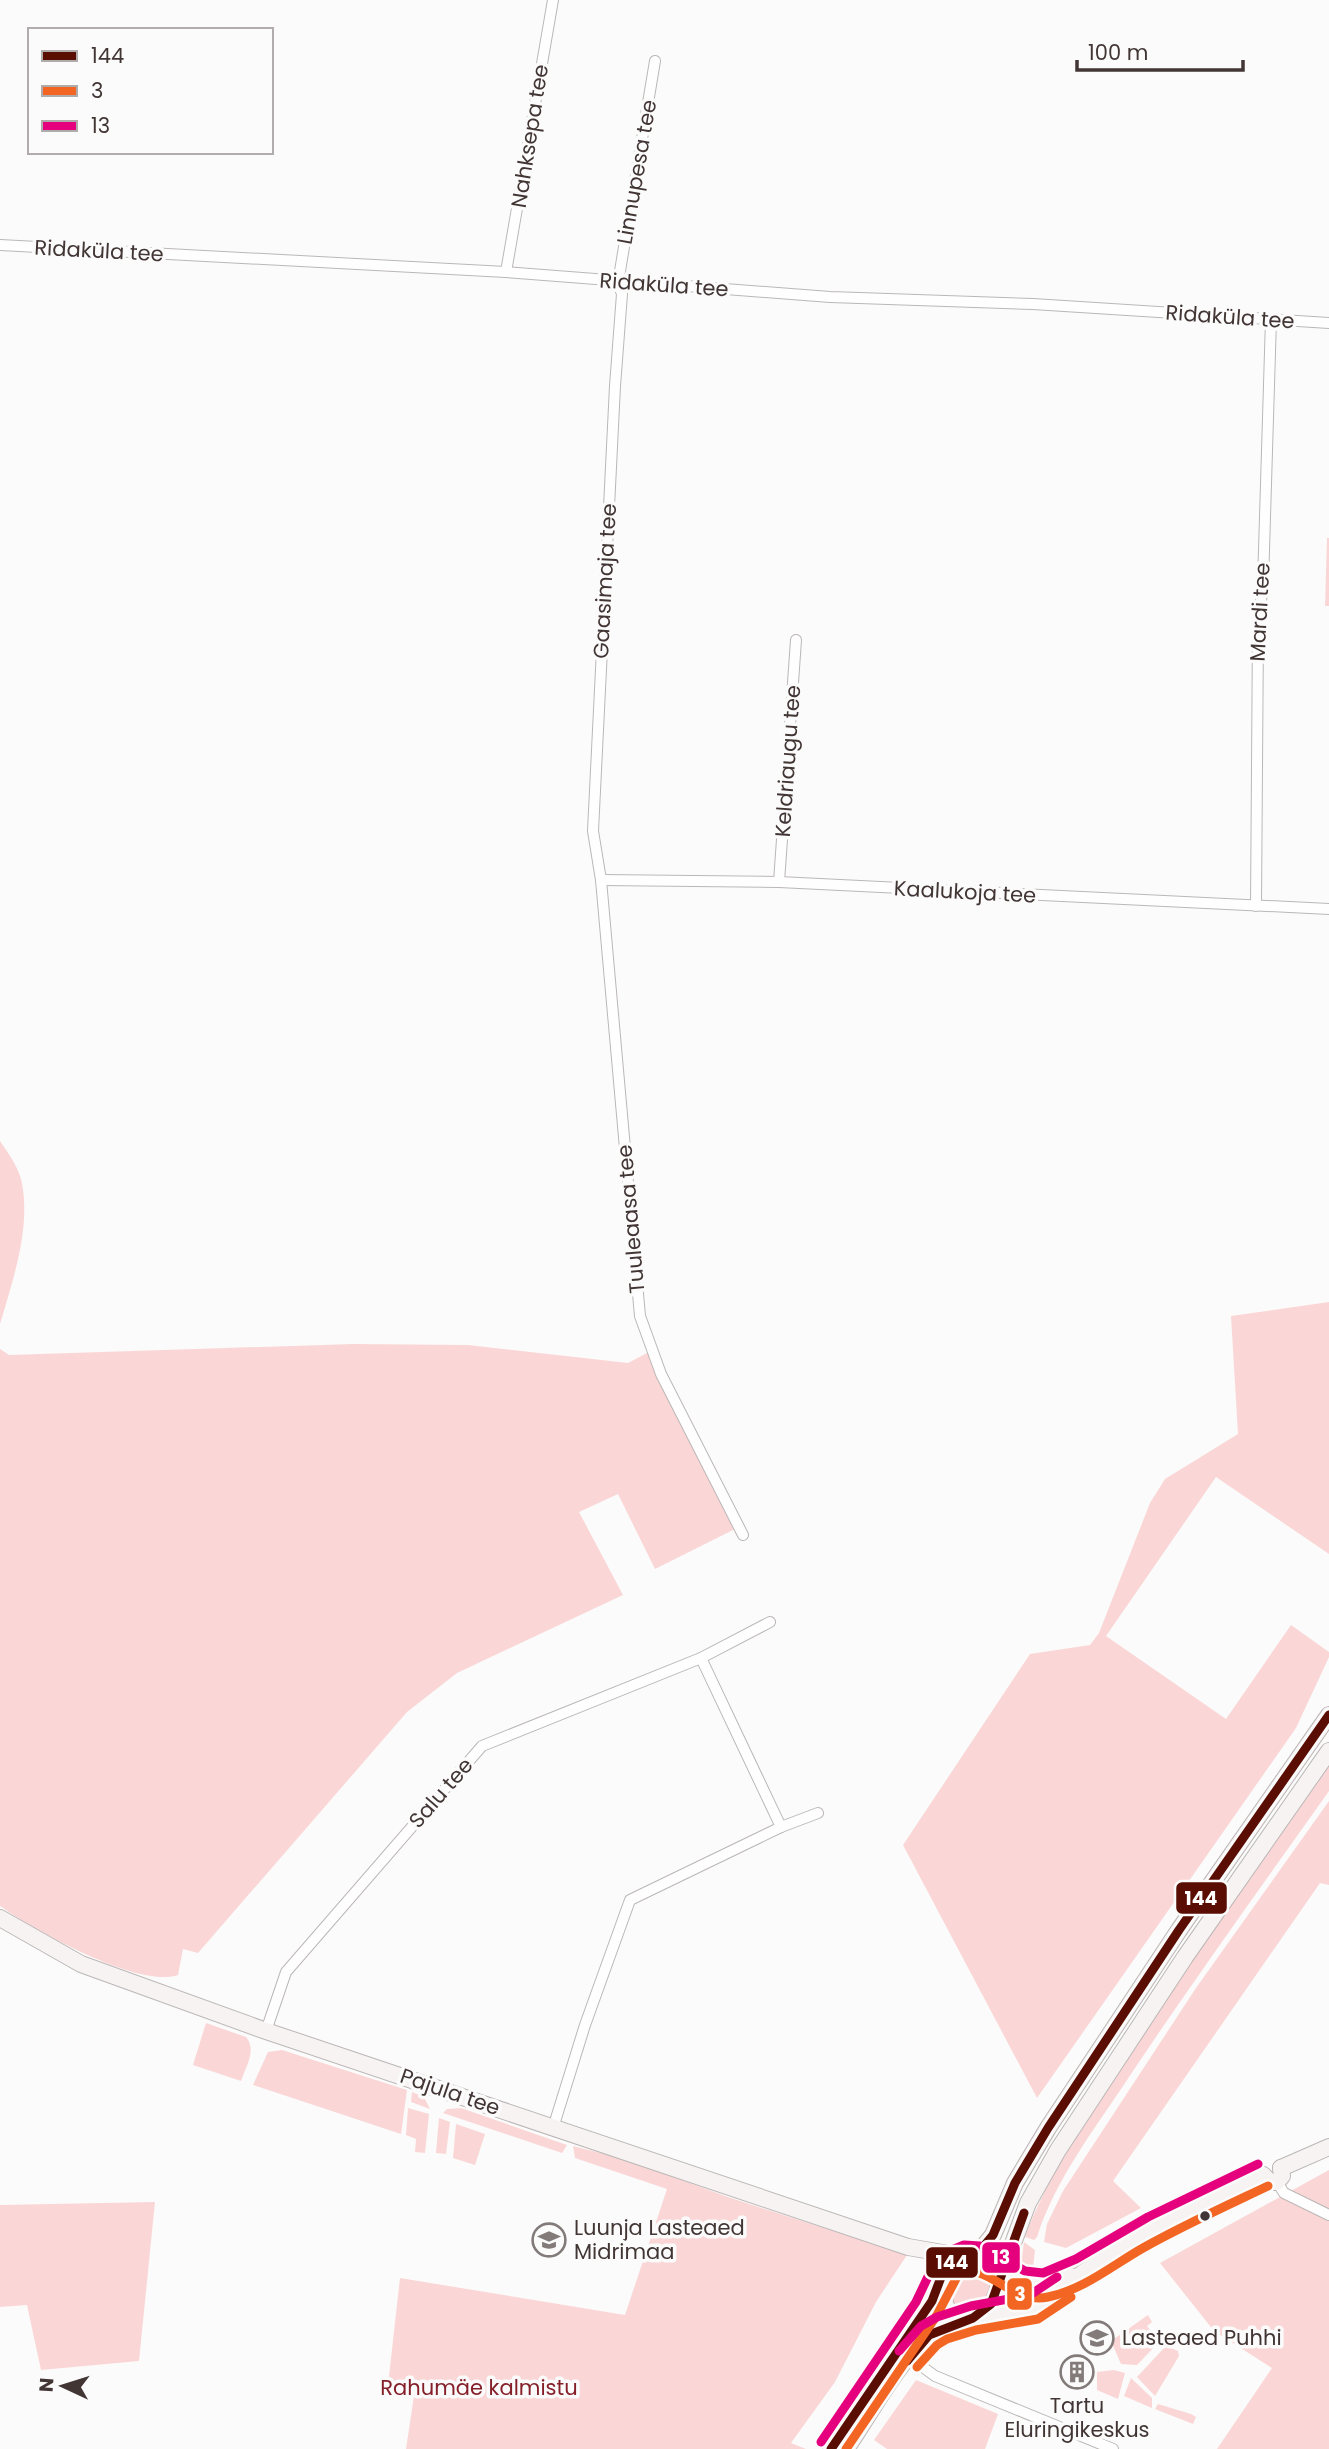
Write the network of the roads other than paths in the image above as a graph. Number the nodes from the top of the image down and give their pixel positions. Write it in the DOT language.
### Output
graph roads {
  1 [pos="553,0"];
  2 [pos="655,61"];
  3 [pos="0,245"];
  4 [pos="506,272"];
  5 [pos="618,283"];
  6 [pos="1271,320"];
  7 [pos="1329,323"];
  8 [pos="796,640"];
  9 [pos="601,880"];
  10 [pos="779,882"];
  11 [pos="1256,906"];
  12 [pos="1329,909"];
  13 [pos="743,1535"];
  14 [pos="770,1622"];
  15 [pos="701,1658"];
  16 [pos="1329,1715"];
  17 [pos="1329,1751"];
  18 [pos="818,1813"];
  19 [pos="781,1827"];
  20 [pos="0,1918"];
  21 [pos="266,2031"];
  22 [pos="553,2128"];
  23 [pos="1329,2147"];
  24 [pos="1274,2175"];
  25 [pos="1329,2215"];
  26 [pos="908,2247"];
  27 [pos="966,2258"];
  28 [pos="1083,2271"];
  29 [pos="998,2273"];
  30 [pos="939,2284"];
  31 [pos="969,2319"];
  32 [pos="909,2357"];
  33 [pos="831,2449"];
  34 [pos="846,2449"];
  35 [pos="1114,2449"];
  1 -- 4 [label="street, Nahksepa tee"];
  2 -- 5 [label="street, Linnupesa tee"];
  3 -- 4 [label="street, Ridaküla tee"];
  4 -- 5 [label="street, Ridaküla tee"];
  5 -- 6 [label="street, Ridaküla tee"];
  5 -- 9 [label="street, Gaasimaja tee"];
  6 -- 7 [label="street, Ridaküla tee"];
  6 -- 11 [label="street, Mardi tee"];
  8 -- 10 [label="street, Keldriaugu tee"];
  9 -- 10 [label="street, Kaalukoja tee"];
  9 -- 13 [label="street, Tuuleaasa tee"];
  10 -- 11 [label="street, Kaalukoja tee"];
  11 -- 12 [label="street, Kaalukoja tee"];
  14 -- 15 [label="street, Salu tee"];
  15 -- 19 [label="street"];
  15 -- 21 [label="street, Salu tee"];
  16 -- 27 [label="main road"];
  17 -- 29 [label="main road"];
  18 -- 19 [label="street"];
  19 -- 22 [label="street"];
  20 -- 21 [label="main road, Pajula tee"];
  21 -- 22 [label="main road, Pajula tee"];
  22 -- 26 [label="main road, Pajula tee"];
  23 -- 24 [label="main road"];
  24 -- 25 [label="street"];
  24 -- 28 [label="main road"];
  26 -- 27 [label="main road, Pajula tee"];
  26 -- 30 [label="main road"];
  27 -- 29 [label="main road"];
  27 -- 30 [label="main road"];
  28 -- 29 [label="main road"];
  28 -- 31 [label="main road"];
  29 -- 31 [label="main road"];
  30 -- 31 [label="main road"];
  30 -- 33 [label="main road"];
  31 -- 32 [label="main road"];
  32 -- 34 [label="main road"];
  32 -- 35 [label="street"];
}
